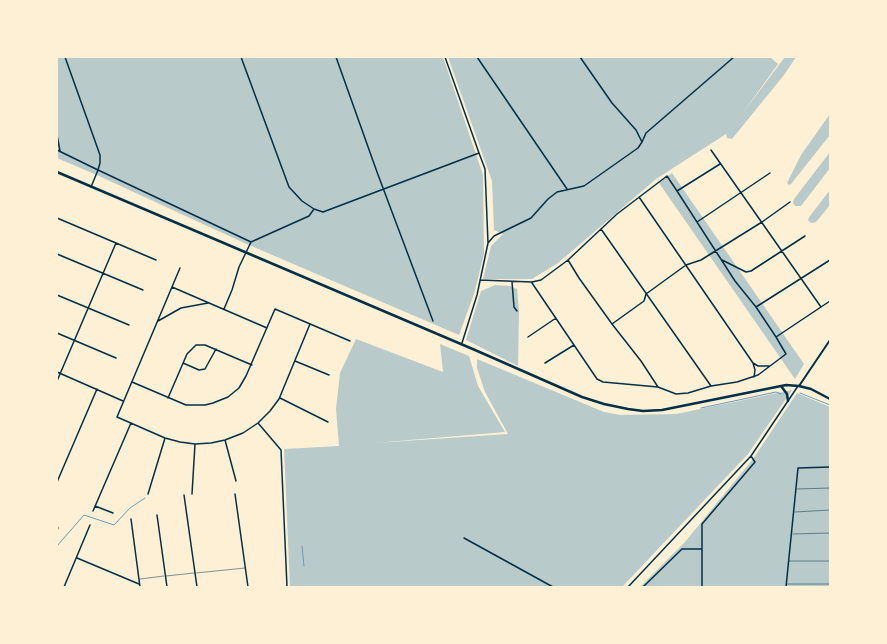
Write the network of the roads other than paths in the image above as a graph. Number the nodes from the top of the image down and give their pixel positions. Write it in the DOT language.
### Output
graph roads {
  1 [pos="65,57"];
  2 [pos="241,57"];
  3 [pos="336,57"];
  4 [pos="445,57"];
  5 [pos="478,57"];
  6 [pos="580,57"];
  7 [pos="734,57"];
  8 [pos="57,135"];
  9 [pos="642,142"];
  10 [pos="57,150"];
  11 [pos="711,150"];
  12 [pos="61,151"];
  13 [pos="479,152"];
  14 [pos="720,164"];
  15 [pos="98,170"];
  16 [pos="57,172"];
  17 [pos="770,173"];
  18 [pos="91,186"];
  19 [pos="567,189"];
  20 [pos="384,190"];
  21 [pos="677,191"];
  22 [pos="741,193"];
  23 [pos="639,197"];
  24 [pos="790,202"];
  25 [pos="314,209"];
  26 [pos="57,218"];
  27 [pos="697,222"];
  28 [pos="762,222"];
  29 [pos="601,229"];
  30 [pos="805,236"];
  31 [pos="251,242"];
  32 [pos="116,243"];
  33 [pos="488,243"];
  34 [pos="781,250"];
  35 [pos="715,251"];
  36 [pos="246,252"];
  37 [pos="57,254"];
  38 [pos="721,259"];
  39 [pos="156,260"];
  40 [pos="568,260"];
  41 [pos="830,260"];
  42 [pos="686,265"];
  43 [pos="180,268"];
  44 [pos="103,273"];
  45 [pos="801,279"];
  46 [pos="480,280"];
  47 [pos="512,282"];
  48 [pos="532,282"];
  49 [pos="172,287"];
  50 [pos="143,290"];
  51 [pos="646,294"];
  52 [pos="57,295"];
  53 [pos="830,301"];
  54 [pos="208,302"];
  55 [pos="756,307"];
  56 [pos="821,307"];
  57 [pos="88,308"];
  58 [pos="224,309"];
  59 [pos="517,312"];
  60 [pos="556,318"];
  61 [pos="158,321"];
  62 [pos="433,321"];
  63 [pos="310,324"];
  64 [pos="612,324"];
  65 [pos="129,325"];
  66 [pos="267,328"];
  67 [pos="57,334"];
  68 [pos="528,337"];
  69 [pos="776,337"];
  70 [pos="830,340"];
  71 [pos="74,341"];
  72 [pos="350,341"];
  73 [pos="461,344"];
  74 [pos="574,345"];
  75 [pos="216,349"];
  76 [pos="116,358"];
  77 [pos="295,361"];
  78 [pos="183,363"];
  79 [pos="545,363"];
  80 [pos="753,363"];
  81 [pos="252,365"];
  82 [pos="772,365"];
  83 [pos="57,372"];
  84 [pos="61,373"];
  85 [pos="329,375"];
  86 [pos="754,376"];
  87 [pos="57,381"];
  88 [pos="132,382"];
  89 [pos="711,386"];
  90 [pos="780,386"];
  91 [pos="799,386"];
  92 [pos="658,387"];
  93 [pos="97,389"];
  94 [pos="168,398"];
  95 [pos="280,398"];
  96 [pos="830,399"];
  97 [pos="124,401"];
  98 [pos="788,401"];
  99 [pos="328,422"];
  100 [pos="130,423"];
  101 [pos="258,423"];
  102 [pos="165,438"];
  103 [pos="225,440"];
  104 [pos="195,444"];
  105 [pos="751,456"];
  106 [pos="830,467"];
  107 [pos="236,481"];
  108 [pos="57,482"];
  109 [pos="830,488"];
  110 [pos="796,489"];
  111 [pos="148,494"];
  112 [pos="192,494"];
  113 [pos="235,494"];
  114 [pos="184,495"];
  115 [pos="95,506"];
  116 [pos="830,510"];
  117 [pos="93,511"];
  118 [pos="794,512"];
  119 [pos="113,513"];
  120 [pos="157,515"];
  121 [pos="131,519"];
  122 [pos="90,525"];
  123 [pos="830,533"];
  124 [pos="791,534"];
  125 [pos="464,538"];
  126 [pos="702,549"];
  127 [pos="77,558"];
  128 [pos="789,561"];
  129 [pos="830,561"];
  130 [pos="245,568"];
  131 [pos="195,573"];
  132 [pos="166,576"];
  133 [pos="139,579"];
  134 [pos="139,584"];
  135 [pos="786,584"];
  136 [pos="830,584"];
  137 [pos="64,587"];
  138 [pos="140,587"];
  139 [pos="167,587"];
  140 [pos="197,587"];
  141 [pos="248,587"];
  142 [pos="287,587"];
  143 [pos="553,587"];
  144 [pos="628,587"];
  145 [pos="643,587"];
  146 [pos="702,587"];
  147 [pos="786,587"];
  1 -- 15 [label="street"];
  2 -- 25 [label="street"];
  3 -- 20 [label="street"];
  4 -- 13 [label="street"];
  5 -- 19 [label="street"];
  6 -- 9 [label="street"];
  7 -- 9 [label="street"];
  8 -- 12 [label="street"];
  9 -- 19 [label="street"];
  10 -- 12 [label="street"];
  11 -- 14 [label="street"];
  12 -- 15 [label="street"];
  13 -- 20 [label="street"];
  13 -- 33 [label="street"];
  14 -- 21 [label="street"];
  14 -- 22 [label="street"];
  15 -- 18 [label="street"];
  15 -- 31 [label="street"];
  16 -- 18 [label="main road"];
  17 -- 22 [label="street"];
  18 -- 36 [label="main road"];
  19 -- 33 [label="street"];
  20 -- 25 [label="street"];
  20 -- 62 [label="street"];
  21 -- 23 [label="street"];
  21 -- 27 [label="street"];
  22 -- 27 [label="street"];
  22 -- 28 [label="street"];
  23 -- 29 [label="street"];
  23 -- 42 [label="street"];
  24 -- 28 [label="street"];
  25 -- 31 [label="street"];
  26 -- 32 [label="street"];
  27 -- 35 [label="street"];
  28 -- 34 [label="street"];
  28 -- 35 [label="street"];
  29 -- 40 [label="street"];
  29 -- 51 [label="street"];
  30 -- 34 [label="street"];
  31 -- 36 [label="street"];
  32 -- 39 [label="street"];
  32 -- 44 [label="street"];
  33 -- 46 [label="street"];
  34 -- 38 [label="street"];
  34 -- 45 [label="street"];
  35 -- 38 [label="street"];
  35 -- 42 [label="street"];
  36 -- 58 [label="street"];
  36 -- 73 [label="main road"];
  37 -- 44 [label="street"];
  38 -- 55 [label="street"];
  40 -- 48 [label="street"];
  40 -- 64 [label="street"];
  41 -- 45 [label="street"];
  42 -- 51 [label="street"];
  42 -- 80 [label="street"];
  43 -- 49 [label="street"];
  44 -- 50 [label="street"];
  44 -- 57 [label="street"];
  45 -- 55 [label="street"];
  45 -- 56 [label="street"];
  46 -- 47 [label="street"];
  46 -- 73 [label="street"];
  47 -- 48 [label="street"];
  47 -- 59 [label="street"];
  48 -- 60 [label="street"];
  49 -- 54 [label="street"];
  49 -- 61 [label="street"];
  51 -- 64 [label="street"];
  51 -- 89 [label="street"];
  52 -- 57 [label="street"];
  53 -- 56 [label="street"];
  54 -- 58 [label="street"];
  54 -- 61 [label="street"];
  55 -- 69 [label="street"];
  56 -- 69 [label="street"];
  57 -- 65 [label="street"];
  57 -- 71 [label="street"];
  58 -- 66 [label="street"];
  60 -- 68 [label="street"];
  60 -- 74 [label="street"];
  61 -- 88 [label="street"];
  63 -- 66 [label="street"];
  63 -- 72 [label="street"];
  63 -- 77 [label="street"];
  64 -- 92 [label="street"];
  66 -- 81 [label="street"];
  67 -- 71 [label="street"];
  69 -- 82 [label="street"];
  70 -- 91 [label="street"];
  71 -- 76 [label="street"];
  71 -- 84 [label="street"];
  73 -- 90 [label="main road"];
  74 -- 79 [label="street"];
  74 -- 92 [label="street"];
  75 -- 78 [label="street"];
  75 -- 78 [label="street"];
  75 -- 81 [label="street"];
  77 -- 85 [label="street"];
  77 -- 95 [label="street"];
  78 -- 94 [label="street"];
  80 -- 82 [label="street"];
  80 -- 86 [label="street"];
  81 -- 94 [label="street"];
  82 -- 86 [label="street"];
  83 -- 84 [label="street"];
  84 -- 87 [label="street"];
  84 -- 93 [label="street"];
  86 -- 89 [label="street"];
  88 -- 94 [label="street"];
  88 -- 97 [label="street"];
  89 -- 92 [label="street"];
  90 -- 91 [label="main road"];
  90 -- 98 [label="main road"];
  91 -- 96 [label="main road"];
  91 -- 98 [label="street"];
  93 -- 97 [label="street"];
  93 -- 108 [label="street"];
  95 -- 99 [label="street"];
  95 -- 101 [label="street"];
  97 -- 100 [label="street"];
  98 -- 105 [label="street"];
  100 -- 102 [label="street"];
  100 -- 115 [label="street"];
  101 -- 103 [label="street"];
  101 -- 142 [label="street"];
  102 -- 104 [label="street"];
  102 -- 111 [label="street"];
  103 -- 104 [label="street"];
  103 -- 107 [label="street"];
  104 -- 112 [label="street"];
  105 -- 126 [label="street"];
  105 -- 144 [label="street"];
  106 -- 110 [label="street"];
  109 -- 110 [label="lane"];
  110 -- 118 [label="street"];
  113 -- 130 [label="street"];
  114 -- 131 [label="street"];
  115 -- 117 [label="street"];
  115 -- 119 [label="street"];
  116 -- 118 [label="lane"];
  118 -- 124 [label="street"];
  120 -- 132 [label="street"];
  121 -- 133 [label="street"];
  122 -- 127 [label="street"];
  123 -- 124 [label="lane"];
  124 -- 128 [label="street"];
  125 -- 143 [label="street"];
  126 -- 145 [label="street"];
  126 -- 146 [label="street"];
  127 -- 134 [label="street"];
  127 -- 137 [label="street"];
  128 -- 129 [label="lane"];
  128 -- 135 [label="street"];
  130 -- 131 [label="lane"];
  130 -- 141 [label="street"];
  131 -- 132 [label="lane"];
  131 -- 140 [label="street"];
  132 -- 133 [label="lane"];
  132 -- 139 [label="street"];
  133 -- 134 [label="street"];
  134 -- 138 [label="street"];
  135 -- 136 [label="lane"];
  135 -- 147 [label="street"];
}
